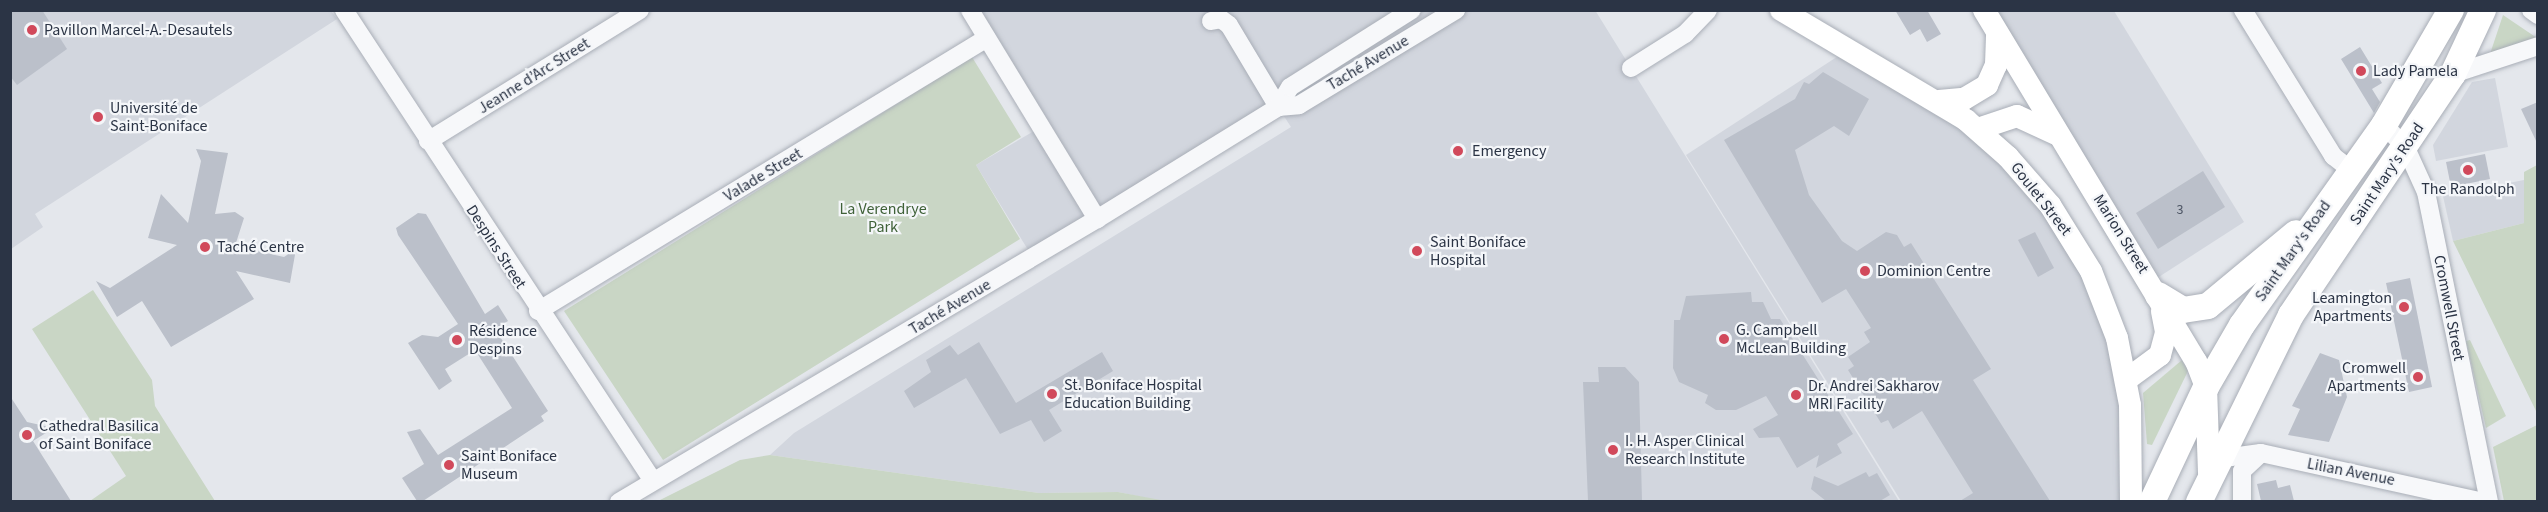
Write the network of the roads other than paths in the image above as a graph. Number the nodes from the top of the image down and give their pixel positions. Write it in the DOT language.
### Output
graph roads {
  1 [pos="344,10"];
  2 [pos="640,10"];
  3 [pos="970,10"];
  4 [pos="1412,10"];
  5 [pos="1708,10"];
  6 [pos="1781,10"];
  7 [pos="1984,10"];
  8 [pos="2243,10"];
  9 [pos="2451,10"];
  10 [pos="2483,10"];
  11 [pos="2531,10"];
  12 [pos="1451,12"];
  13 [pos="2538,15"];
  14 [pos="1211,21"];
  15 [pos="1996,31"];
  16 [pos="987,39"];
  17 [pos="2538,46"];
  18 [pos="1631,68"];
  19 [pos="2453,74"];
  20 [pos="1939,101"];
  21 [pos="1278,107"];
  22 [pos="2384,125"];
  23 [pos="1978,129"];
  24 [pos="2060,136"];
  25 [pos="428,141"];
  26 [pos="2406,148"];
  27 [pos="2351,170"];
  28 [pos="1097,219"];
  29 [pos="2314,221"];
  30 [pos="2276,273"];
  31 [pos="2158,295"];
  32 [pos="538,311"];
  33 [pos="2290,315"];
  34 [pos="2126,380"];
  35 [pos="2206,387"];
  36 [pos="2261,453"];
  37 [pos="2213,466"];
  38 [pos="652,481"];
  39 [pos="619,501"];
  40 [pos="2131,501"];
  41 [pos="2152,501"];
  42 [pos="2199,501"];
  43 [pos="2242,501"];
  44 [pos="2484,501"];
  45 [pos="2489,501"];
  1 -- 25 [label="street, Despins Street"];
  2 -- 25 [label="street, Jeanne d’Arc Street"];
  3 -- 16 [label="street"];
  4 -- 21 [label="street, Taché Avenue"];
  5 -- 18 [label="street"];
  6 -- 20 [label="main road, Goulet Street"];
  7 -- 15 [label="main road, Marion Street"];
  8 -- 27 [label="street"];
  9 -- 22 [label="highway, Saint Mary's Road"];
  10 -- 19 [label="highway"];
  11 -- 13 [label="street"];
  12 -- 21 [label="street, Taché Avenue"];
  14 -- 21 [label="street"];
  15 -- 20 [label="main road"];
  15 -- 24 [label="main road, Marion Street"];
  16 -- 28 [label="street"];
  16 -- 32 [label="street, Valade Street"];
  17 -- 19 [label="street"];
  19 -- 26 [label="highway, Saint Mary’s Road"];
  20 -- 23 [label="main road, Goulet Street"];
  21 -- 28 [label="street, Taché Avenue"];
  22 -- 26 [label="street, Cromwell Street"];
  22 -- 27 [label="highway, Saint Mary's Road"];
  23 -- 24 [label="main road"];
  23 -- 34 [label="main road, Goulet Street"];
  24 -- 31 [label="main road, Marion Street"];
  25 -- 32 [label="street, Despins Street"];
  26 -- 33 [label="highway, Saint Mary's Road"];
  26 -- 45 [label="street, Cromwell Street"];
  27 -- 29 [label="highway, Saint Mary's Road"];
  28 -- 38 [label="street, Taché Avenue"];
  29 -- 30 [label="highway, Saint Mary's Road"];
  29 -- 31 [label="highway"];
  30 -- 33 [label="highway"];
  30 -- 35 [label="highway, Saint Mary's Road"];
  31 -- 34 [label="main road"];
  31 -- 35 [label="main road, Marion Street"];
  32 -- 38 [label="street, Despins Street"];
  33 -- 37 [label="highway, Saint Mary's Road"];
  34 -- 40 [label="main road, Goulet Street"];
  35 -- 37 [label="main road, Marion Street"];
  35 -- 41 [label="highway, Saint Mary's Road"];
  36 -- 37 [label="street, Lilian Avenue"];
  36 -- 43 [label="street"];
  36 -- 44 [label="street, Lilian Avenue"];
  37 -- 42 [label="highway, Saint Mary's Road"];
  38 -- 39 [label="street, Taché Avenue"];
}
